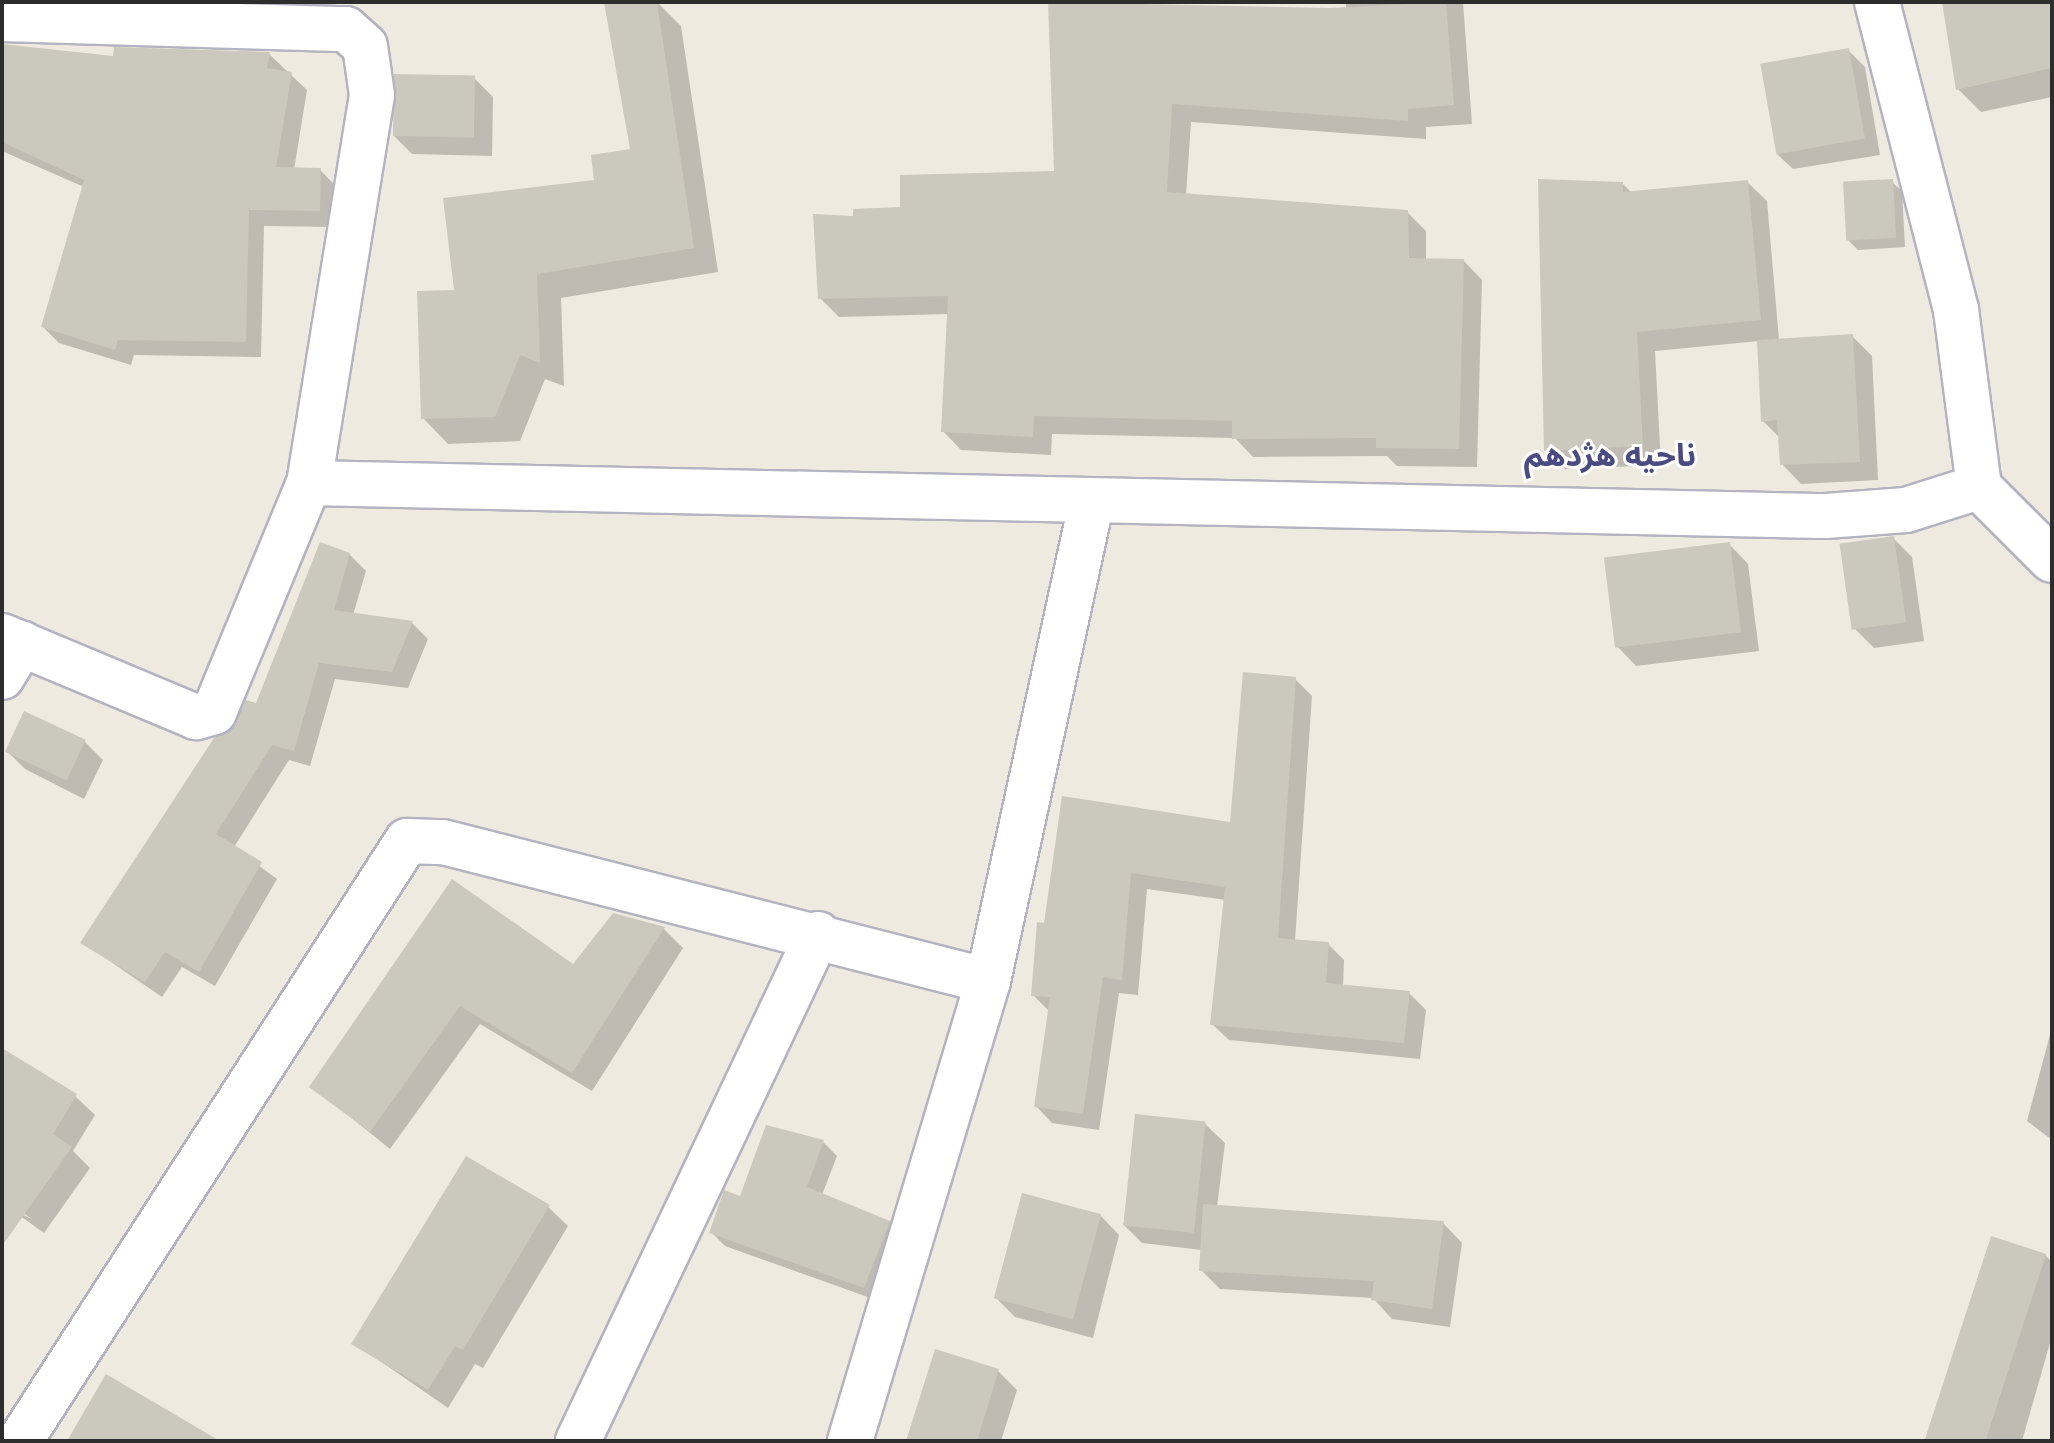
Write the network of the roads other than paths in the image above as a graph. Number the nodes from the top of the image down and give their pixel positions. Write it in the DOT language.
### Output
graph roads {
  1 [pos="1877,2"];
  2 [pos="2,19"];
  3 [pos="309,483"];
  4 [pos="1979,487"];
  5 [pos="1092,502"];
  6 [pos="2052,560"];
  7 [pos="9,652"];
  8 [pos="818,934"];
  9 [pos="988,981"];
  10 [pos="20,1441"];
  11 [pos="578,1441"];
  12 [pos="850,1441"];
  1 -- 4 [label="street"];
  2 -- 3 [label="street"];
  3 -- 5 [label="street"];
  3 -- 7 [label="street"];
  4 -- 5 [label="street"];
  4 -- 6 [label="street"];
  5 -- 9 [label="street"];
  8 -- 9 [label="street"];
  8 -- 10 [label="street"];
  8 -- 11 [label="street"];
  9 -- 12 [label="street"];
}
